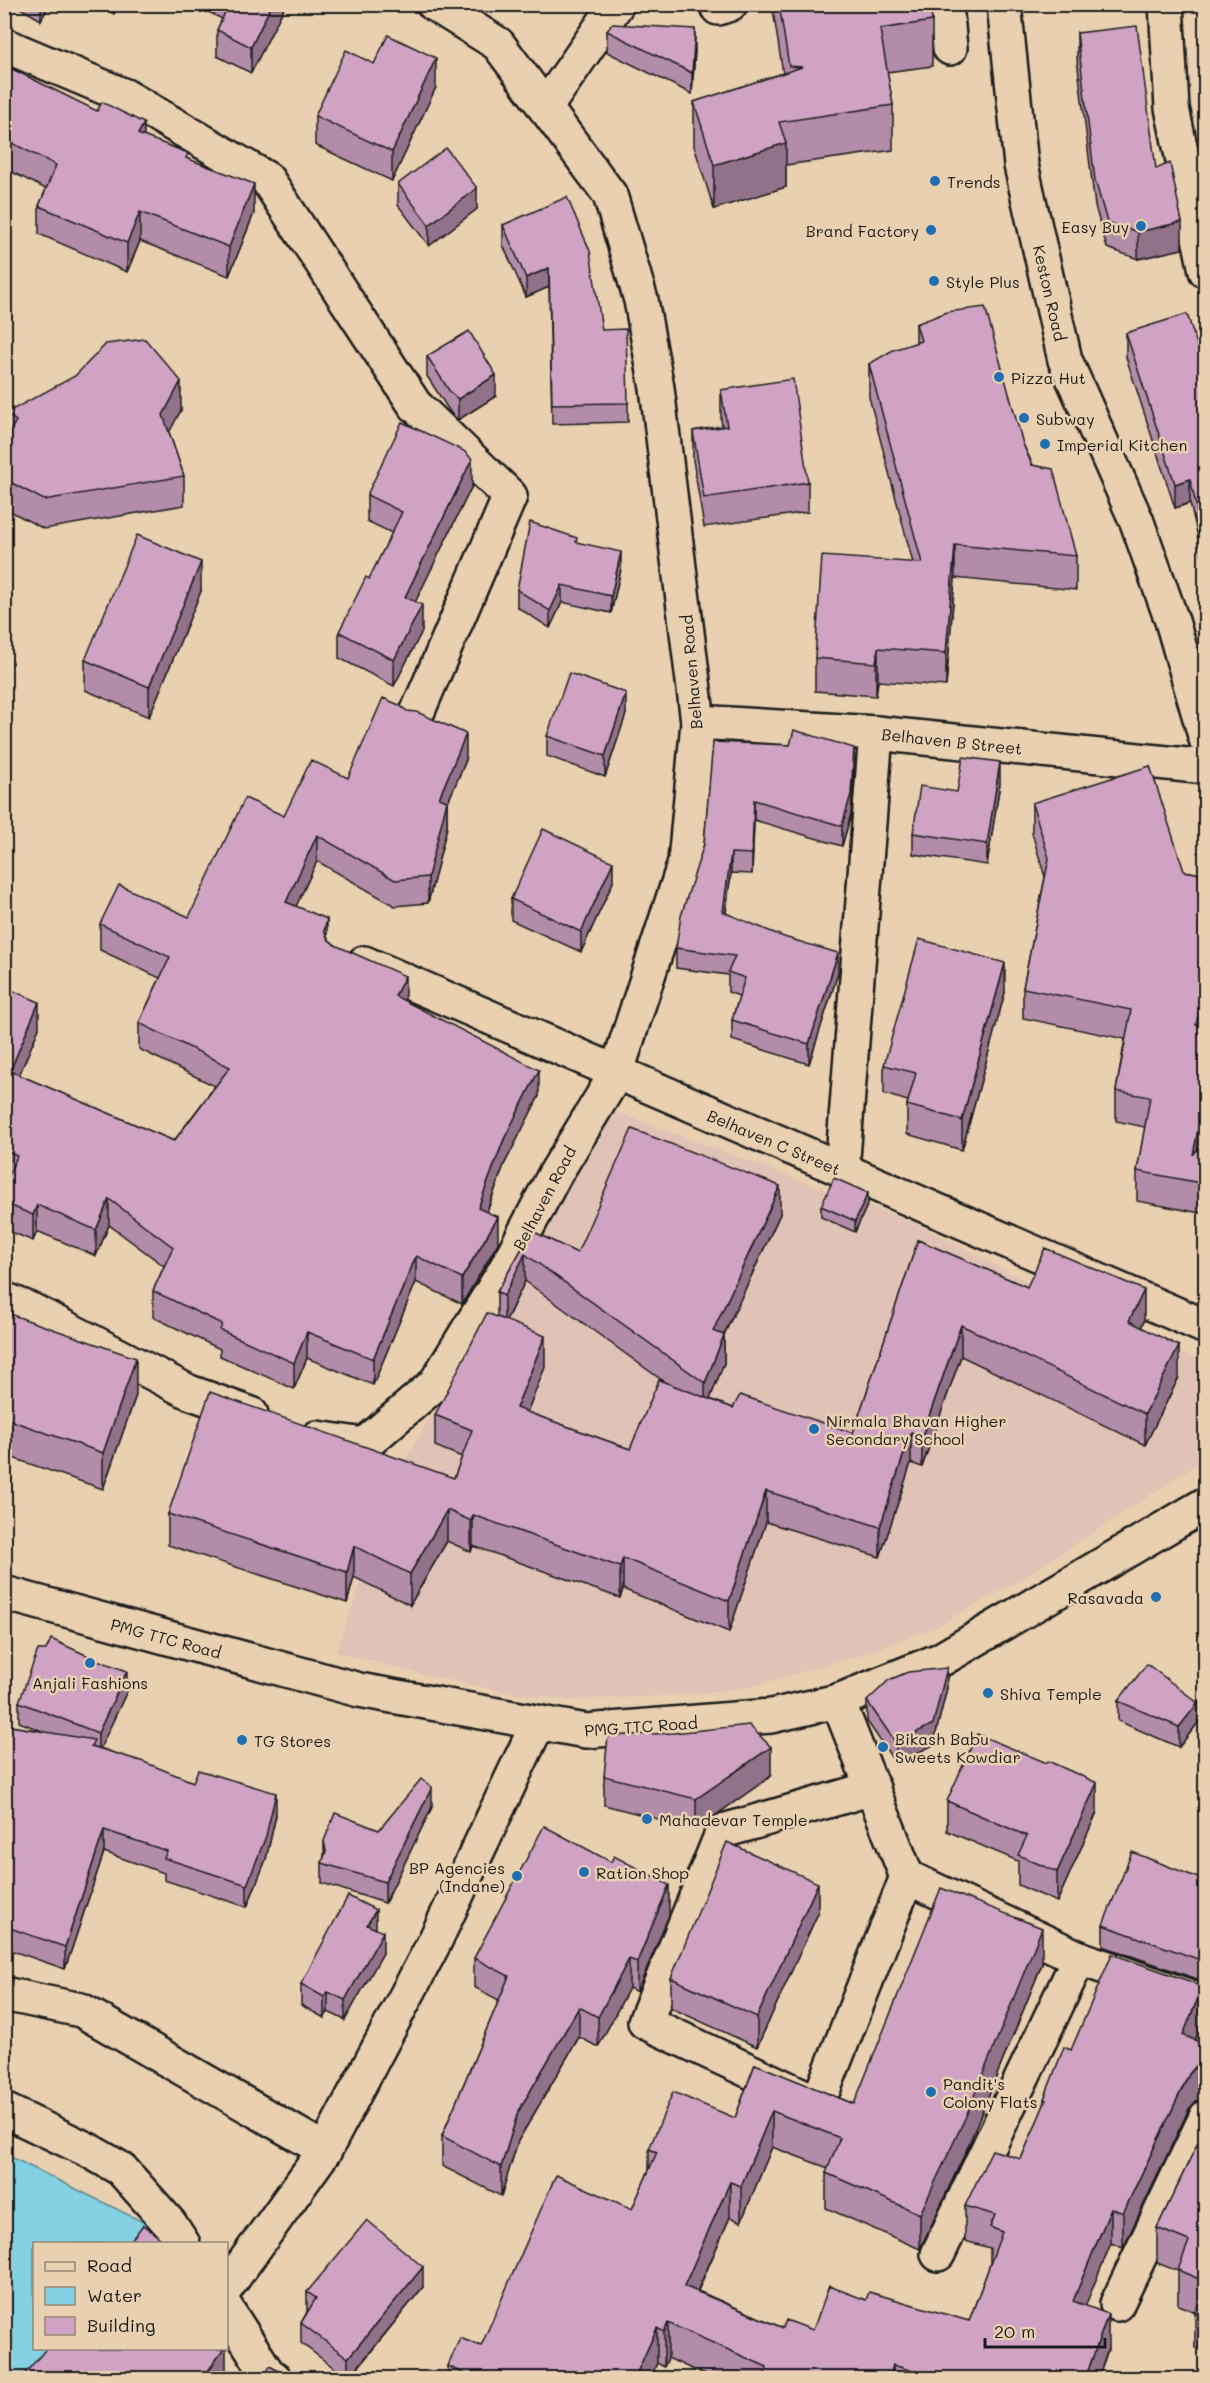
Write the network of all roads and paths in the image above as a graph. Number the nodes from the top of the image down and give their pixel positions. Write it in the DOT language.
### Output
graph roads {
  1 [pos="434,4"];
  2 [pos="617,4"];
  3 [pos="716,4"];
  4 [pos="730,4"];
  5 [pos="946,4"];
  6 [pos="1004,4"];
  7 [pos="1167,4"];
  8 [pos="4,45"];
  9 [pos="950,48"];
  10 [pos="545,108"];
  11 [pos="1206,271"];
  12 [pos="414,720"];
  13 [pos="698,722"];
  14 [pos="876,733"];
  15 [pos="1206,739"];
  16 [pos="1206,767"];
  17 [pos="343,954"];
  18 [pos="616,1074"];
  19 [pos="842,1171"];
  20 [pos="4,1299"];
  21 [pos="1206,1327"];
  22 [pos="1206,1504"];
  23 [pos="4,1593"];
  24 [pos="838,1701"];
  25 [pos="538,1723"];
  26 [pos="873,1788"];
  27 [pos="907,1877"];
  28 [pos="1079,1958"];
  29 [pos="4,1994"];
  30 [pos="1206,2005"];
  31 [pos="4,2110"];
  32 [pos="1206,2116"];
  33 [pos="325,2150"];
  34 [pos="182,2242"];
  35 [pos="938,2254"];
  36 [pos="228,2285"];
  37 [pos="1117,2304"];
  38 [pos="228,2311"];
  39 [pos="269,2377"];
  1 -- 10 [label="street, Belhaven Road"];
  2 -- 10 [label="street"];
  3 -- 4 [label="street"];
  5 -- 9 [label="street"];
  6 -- 15 [label="street, Keston Road"];
  7 -- 11 [label="street"];
  8 -- 12 [label="street"];
  10 -- 13 [label="street, Belhaven Road"];
  13 -- 14 [label="street, Belhaven B Street"];
  13 -- 18 [label="street, Belhaven Road"];
  14 -- 16 [label="street, Belhaven B Street"];
  14 -- 19 [label="street"];
  17 -- 18 [label="street, Belhaven C Street"];
  18 -- 19 [label="street, Belhaven C Street"];
  18 -- 20 [label="street, Belhaven Road"];
  19 -- 21 [label="street, Belhaven C Street"];
  22 -- 24 [label="street, PMG TTC Road"];
  23 -- 25 [label="street, PMG TTC Road"];
  24 -- 25 [label="street, PMG TTC Road"];
  24 -- 26 [label="street"];
  25 -- 33 [label="street"];
  26 -- 27 [label="street"];
  26 -- 27 [label="street"];
  27 -- 28 [label="street"];
  28 -- 30 [label="street"];
  28 -- 35 [label="street"];
  29 -- 33 [label="street"];
  31 -- 34 [label="street"];
  32 -- 37 [label="street"];
  33 -- 36 [label="street"];
  38 -- 39 [label="street"];
}
